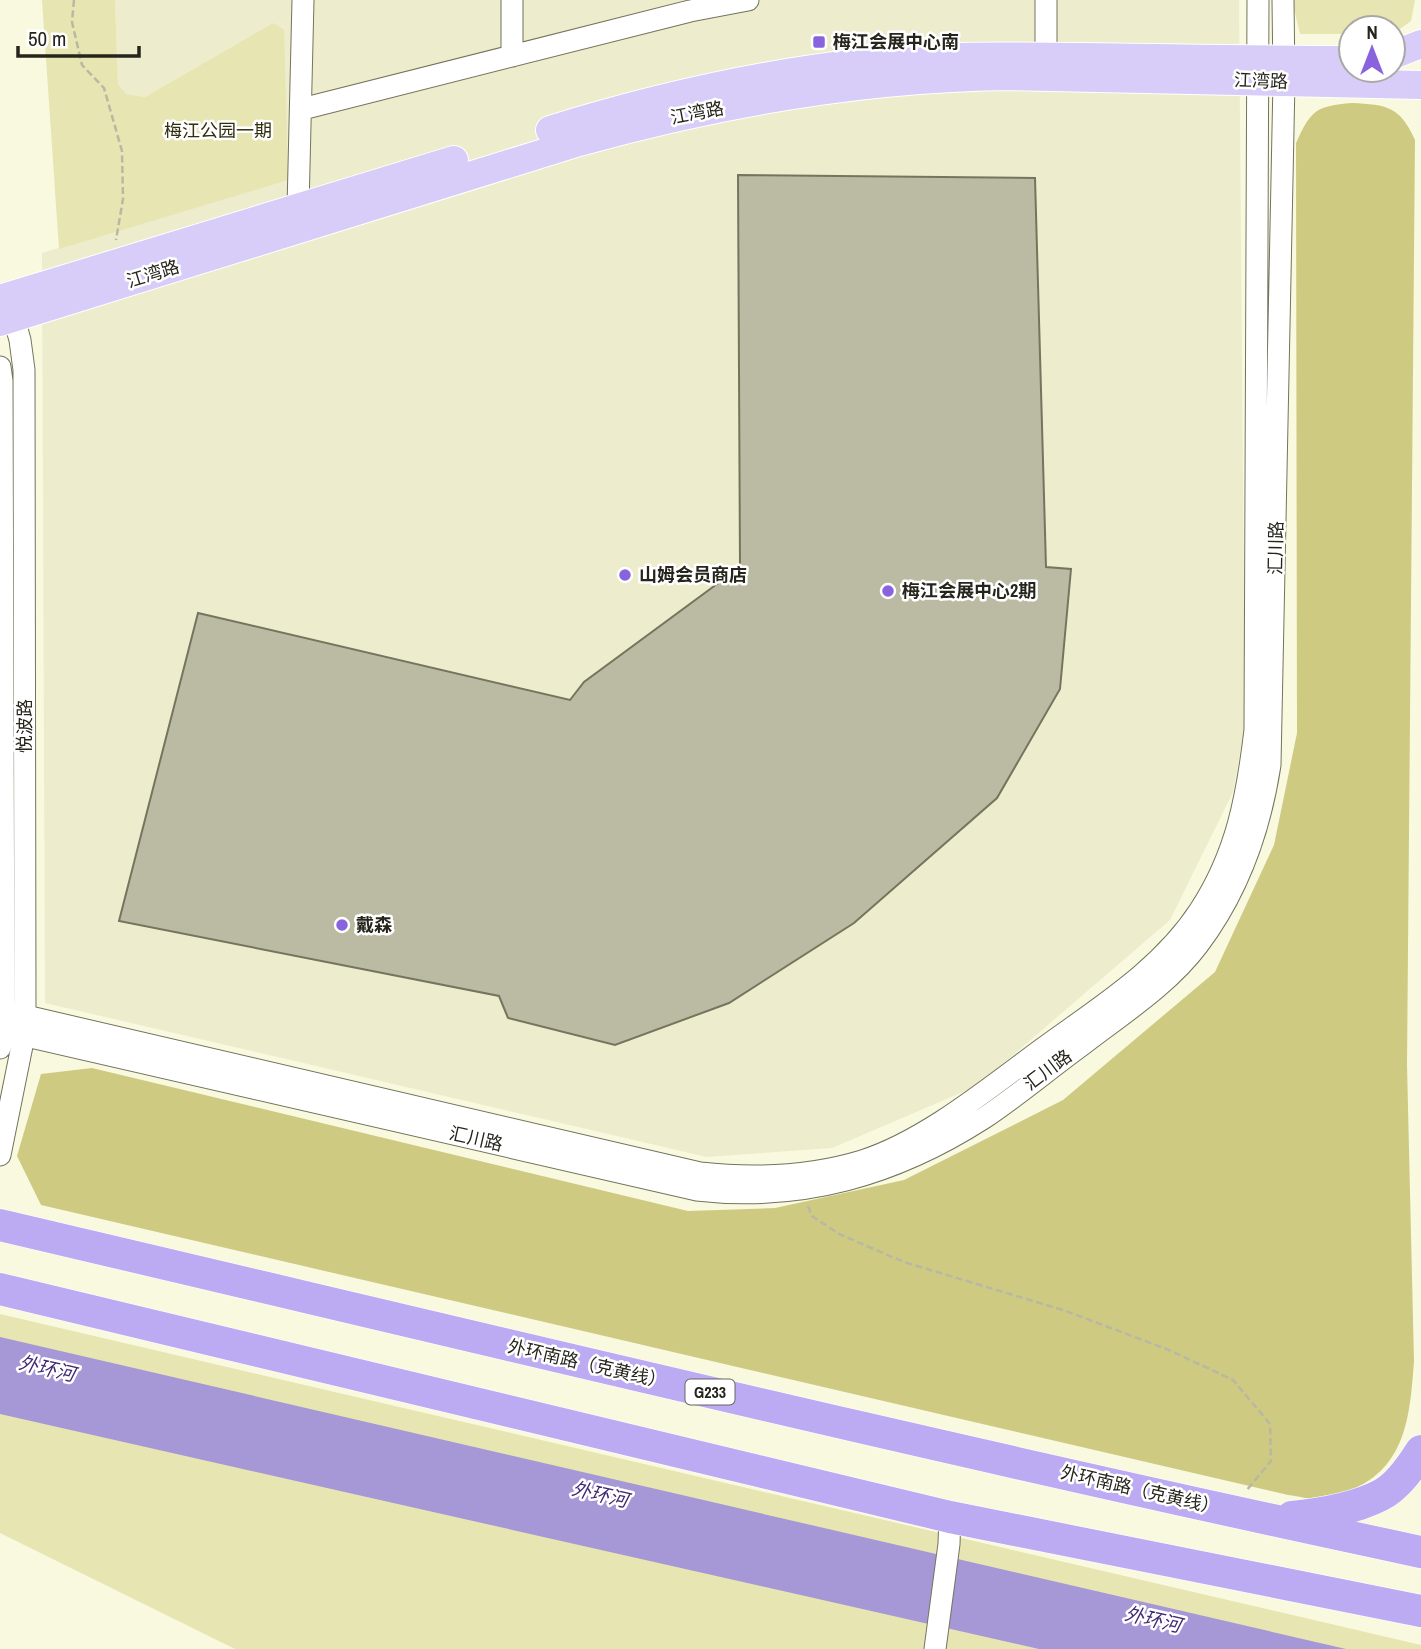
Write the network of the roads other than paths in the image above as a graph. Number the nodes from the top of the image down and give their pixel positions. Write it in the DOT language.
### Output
graph roads {
  1 [pos="303,0"];
  2 [pos="512,0"];
  3 [pos="748,0"];
  4 [pos="1046,0"];
  5 [pos="1258,0"];
  6 [pos="1283,0"];
  7 [pos="693,5"];
  8 [pos="512,56"];
  9 [pos="1046,57"];
  10 [pos="1337,62"];
  11 [pos="1271,70"];
  12 [pos="1337,79"];
  13 [pos="1375,84"];
  14 [pos="1421,85"];
  15 [pos="302,109"];
  16 [pos="298,208"];
  17 [pos="5,309"];
  18 [pos="0,367"];
  19 [pos="8,1026"];
  20 [pos="0,1155"];
  21 [pos="0,1225"];
  22 [pos="0,1289"];
  23 [pos="1421,1451"];
  24 [pos="1270,1519"];
  25 [pos="950,1530"];
  26 [pos="1421,1552"];
  27 [pos="1421,1611"];
  28 [pos="936,1643"];
  1 -- 15 [label="street"];
  2 -- 8 [label="street"];
  3 -- 7 [label="street"];
  4 -- 9 [label="street"];
  5 -- 11 [label="street"];
  6 -- 11 [label="street"];
  7 -- 8 [label="street"];
  8 -- 15 [label="street"];
  9 -- 11 [label="main road, 江湾路"];
  9 -- 16 [label="main road, 江湾路"];
  10 -- 11 [label="main road, 江湾路"];
  11 -- 12 [label="main road, 江湾路"];
  11 -- 17 [label="main road, 江湾路"];
  11 -- 19 [label="street, 汇川路"];
  11 -- 19 [label="street, 汇川路"];
  13 -- 14 [label="main road, 江湾路"];
  15 -- 16 [label="street"];
  16 -- 17 [label="main road, 江湾路"];
  17 -- 19 [label="street, 悦波路"];
  18 -- 19 [label="street, 悦波路"];
  19 -- 20 [label="street, 悦波路"];
  21 -- 24 [label="highway, 外环南路（克黄线） / G233"];
  22 -- 25 [label="highway"];
  23 -- 24 [label="highway"];
  24 -- 26 [label="highway, 外环南路（克黄线） / G233"];
  25 -- 27 [label="highway"];
  25 -- 28 [label="street"];
}
